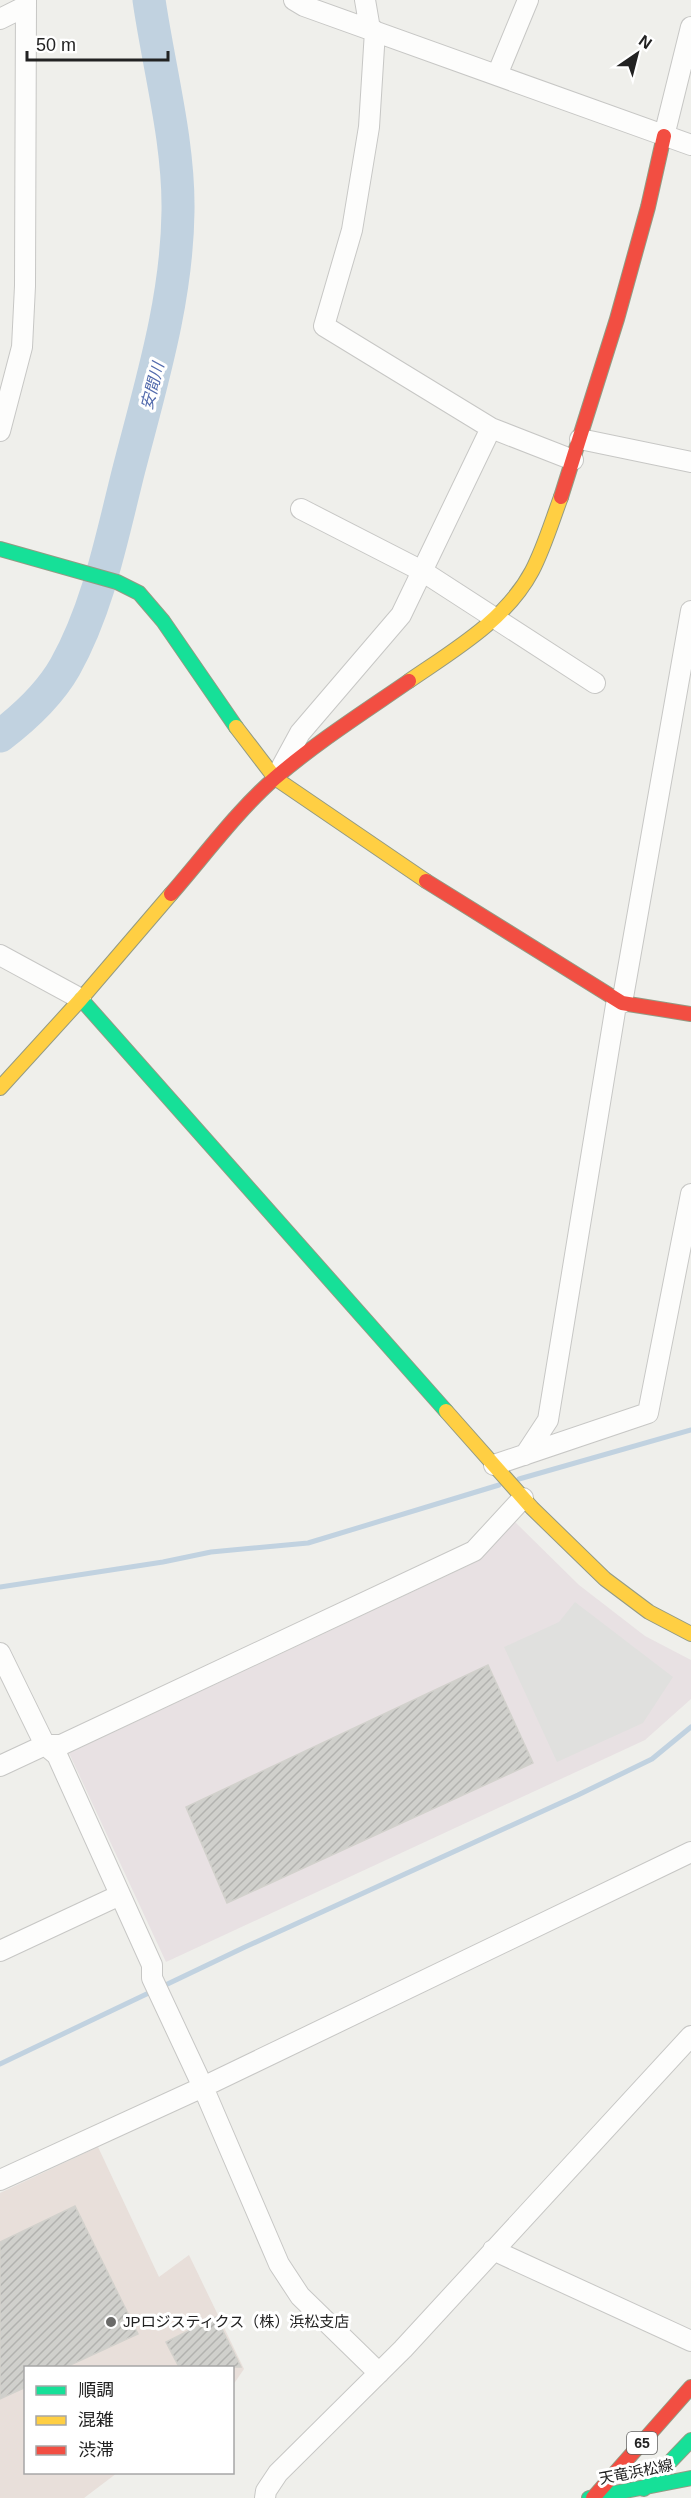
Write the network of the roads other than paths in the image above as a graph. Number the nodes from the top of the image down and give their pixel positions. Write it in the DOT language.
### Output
graph roads {
  1 [pos="294,0"];
  2 [pos="365,0"];
  3 [pos="528,0"];
  4 [pos="26,3"];
  5 [pos="0,19"];
  6 [pos="691,27"];
  7 [pos="373,30"];
  8 [pos="497,75"];
  9 [pos="664,136"];
  10 [pos="691,145"];
  11 [pos="491,428"];
  12 [pos="0,431"];
  13 [pos="580,439"];
  14 [pos="573,460"];
  15 [pos="691,462"];
  16 [pos="302,509"];
  17 [pos="0,549"];
  18 [pos="422,571"];
  19 [pos="691,611"];
  20 [pos="494,619"];
  21 [pos="595,683"];
  22 [pos="275,778"];
  23 [pos="0,955"];
  24 [pos="81,999"];
  25 [pos="620,1001"];
  26 [pos="691,1014"];
  27 [pos="0,1088"];
  28 [pos="691,1194"];
  29 [pos="525,1455"];
  30 [pos="497,1469"];
  31 [pos="521,1495"];
  32 [pos="691,1634"];
  33 [pos="0,1653"];
  34 [pos="45,1744"];
  35 [pos="0,1766"];
  36 [pos="691,1852"];
  37 [pos="120,1895"];
  38 [pos="0,1951"];
  39 [pos="691,2036"];
  40 [pos="683,2056"];
  41 [pos="203,2087"];
  42 [pos="0,2180"];
  43 [pos="494,2250"];
  44 [pos="691,2341"];
  45 [pos="379,2373"];
  46 [pos="691,2387"];
  47 [pos="691,2440"];
  48 [pos="691,2478"];
  49 [pos="647,2486"];
  50 [pos="265,2498"];
  51 [pos="592,2498"];
  52 [pos="635,2498"];
  1 -- 7 [label="street"];
  2 -- 7 [label="street"];
  3 -- 8 [label="street"];
  4 -- 5 [label="street"];
  4 -- 12 [label="street"];
  6 -- 9 [label="street"];
  7 -- 8 [label="street"];
  7 -- 11 [label="street"];
  8 -- 9 [label="street"];
  9 -- 10 [label="street"];
  9 -- 13 [label="street"];
  11 -- 14 [label="street"];
  11 -- 18 [label="street"];
  13 -- 14 [label="street"];
  13 -- 15 [label="street"];
  14 -- 20 [label="street"];
  16 -- 18 [label="street"];
  17 -- 22 [label="street"];
  18 -- 20 [label="street"];
  18 -- 22 [label="street"];
  19 -- 25 [label="street"];
  20 -- 21 [label="street"];
  20 -- 22 [label="street"];
  22 -- 24 [label="street"];
  22 -- 25 [label="street"];
  23 -- 24 [label="street"];
  24 -- 27 [label="street"];
  24 -- 30 [label="street"];
  25 -- 26 [label="street"];
  25 -- 29 [label="street"];
  28 -- 29 [label="street"];
  29 -- 30 [label="street"];
  30 -- 31 [label="street"];
  31 -- 32 [label="street"];
  31 -- 34 [label="street"];
  33 -- 34 [label="street"];
  34 -- 35 [label="street"];
  34 -- 37 [label="street"];
  36 -- 41 [label="street"];
  37 -- 38 [label="street"];
  37 -- 41 [label="street"];
  39 -- 40 [label="street"];
  40 -- 43 [label="street"];
  41 -- 42 [label="street"];
  41 -- 45 [label="street"];
  43 -- 44 [label="street"];
  43 -- 45 [label="street"];
  45 -- 50 [label="street"];
  46 -- 51 [label="street, 65"];
  47 -- 49 [label="street, 65"];
  48 -- 49 [label="street, 天竜浜松線"];
  49 -- 51 [label="street, 天竜浜松線"];
  49 -- 52 [label="street, 65"];
}
